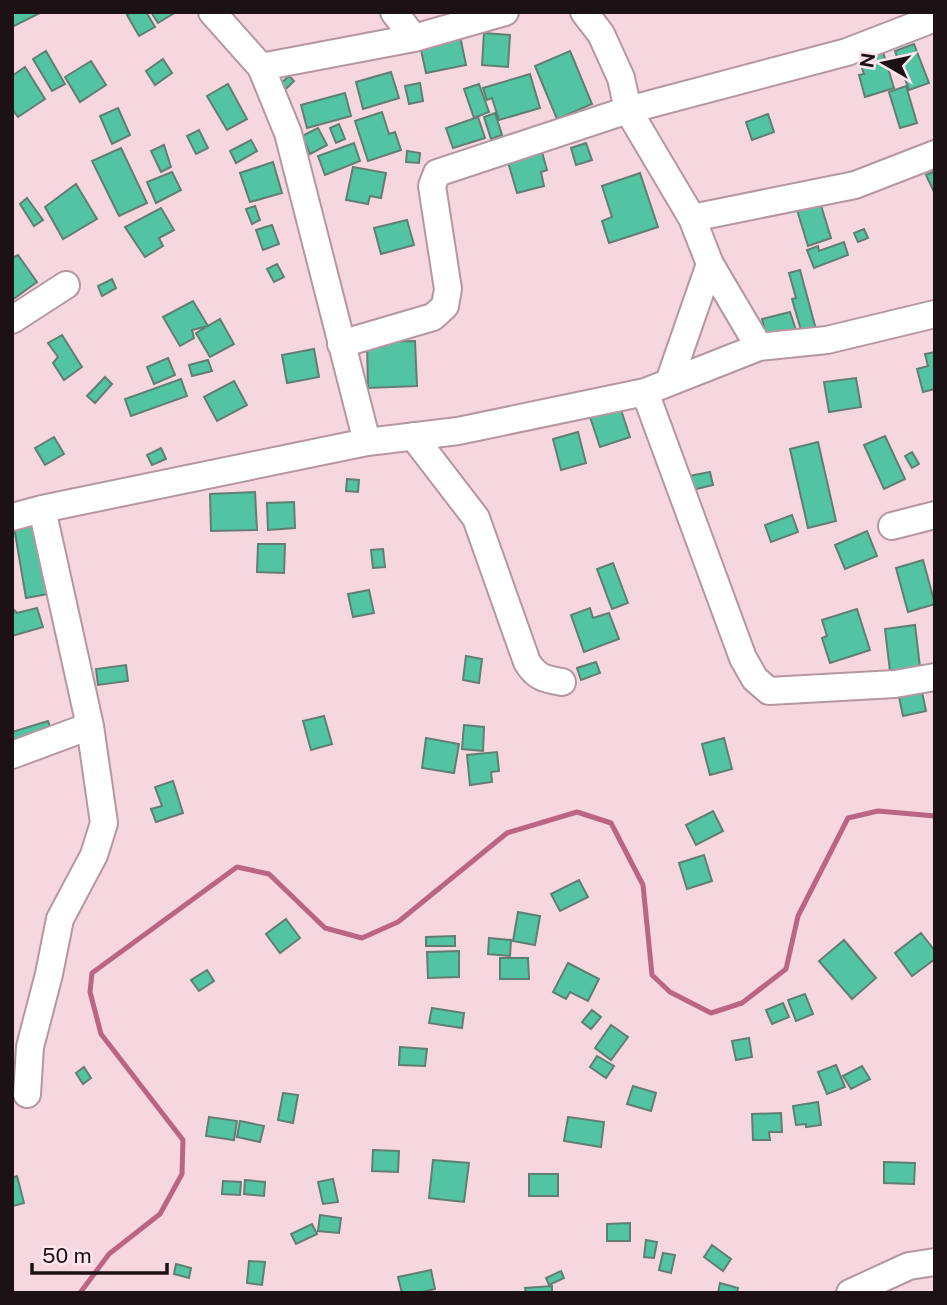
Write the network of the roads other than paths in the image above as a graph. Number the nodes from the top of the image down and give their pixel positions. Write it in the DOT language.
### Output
graph roads {
  1 [pos="212,12"];
  2 [pos="394,12"];
  3 [pos="505,12"];
  4 [pos="584,12"];
  5 [pos="935,18"];
  6 [pos="414,38"];
  7 [pos="261,66"];
  8 [pos="628,110"];
  9 [pos="935,154"];
  10 [pos="692,218"];
  11 [pos="710,264"];
  12 [pos="66,285"];
  13 [pos="935,314"];
  14 [pos="12,320"];
  15 [pos="341,344"];
  16 [pos="759,346"];
  17 [pos="669,382"];
  18 [pos="645,392"];
  19 [pos="413,436"];
  20 [pos="367,442"];
  21 [pos="42,509"];
  22 [pos="935,515"];
  23 [pos="12,517"];
  24 [pos="892,526"];
  25 [pos="935,677"];
  26 [pos="562,682"];
  27 [pos="90,726"];
  28 [pos="12,755"];
  29 [pos="21,1046"];
  30 [pos="27,1094"];
  31 [pos="935,1262"];
  32 [pos="849,1293"];
  1 -- 7 [label="street"];
  2 -- 6 [label="street"];
  3 -- 6 [label="street"];
  4 -- 8 [label="street"];
  5 -- 8 [label="street"];
  6 -- 7 [label="street"];
  7 -- 15 [label="street"];
  8 -- 10 [label="street"];
  8 -- 15 [label="street"];
  9 -- 10 [label="street"];
  10 -- 11 [label="street"];
  11 -- 16 [label="street"];
  11 -- 17 [label="street"];
  12 -- 14 [label="street"];
  13 -- 16 [label="street"];
  15 -- 20 [label="street"];
  16 -- 17 [label="street"];
  17 -- 18 [label="street"];
  18 -- 19 [label="street"];
  18 -- 25 [label="street"];
  19 -- 20 [label="street"];
  19 -- 26 [label="street"];
  20 -- 21 [label="street"];
  21 -- 23 [label="street"];
  21 -- 27 [label="street"];
  22 -- 24 [label="street"];
  27 -- 28 [label="street"];
  27 -- 29 [label="street"];
  29 -- 30 [label="street"];
  31 -- 32 [label="street"];
}
